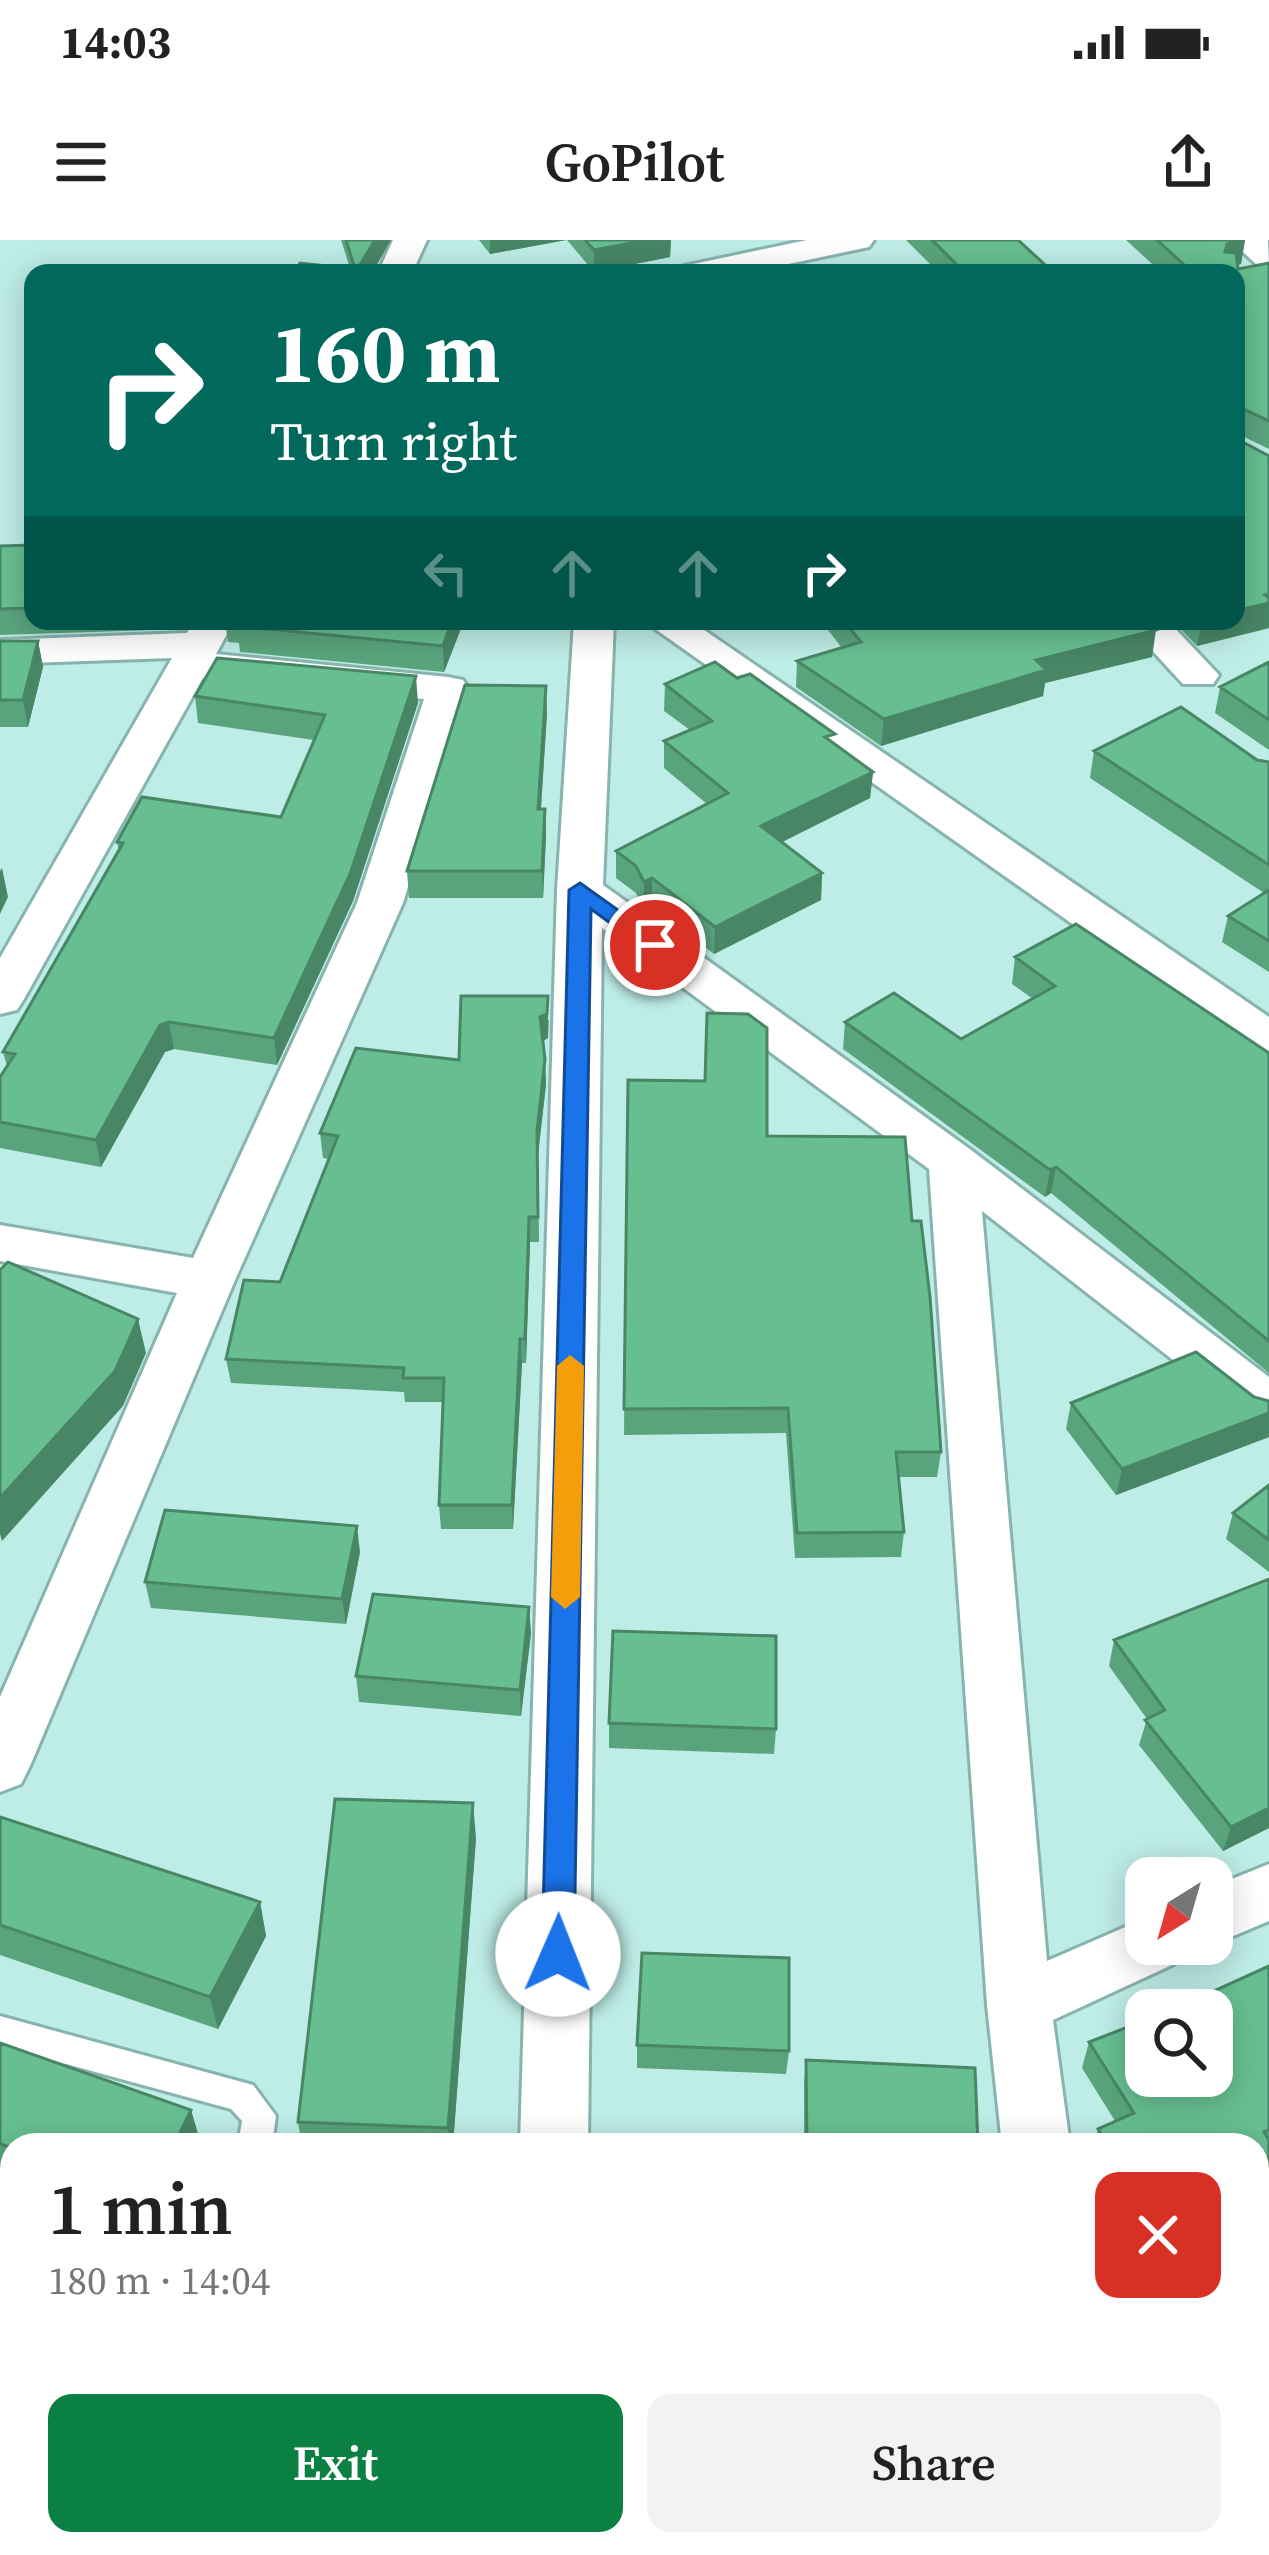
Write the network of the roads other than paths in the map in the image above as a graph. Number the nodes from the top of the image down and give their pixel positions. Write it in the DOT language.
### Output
graph roads {
  1 [pos="857,240"];
  2 [pos="1247,240"];
  3 [pos="774,257"];
  4 [pos="1269,258"];
  5 [pos="740,264"];
  6 [pos="590,630"];
  7 [pos="677,630"];
  8 [pos="1153,630"];
  9 [pos="202,643"];
  10 [pos="0,652"];
  11 [pos="1198,675"];
  12 [pos="448,688"];
  13 [pos="495,691"];
  14 [pos="580,890"];
  15 [pos="0,999"];
  16 [pos="1269,1040"];
  17 [pos="953,1162"];
  18 [pos="0,1243"];
  19 [pos="209,1280"];
  20 [pos="1269,1406"];
  21 [pos="0,1766"];
  22 [pos="1269,1891"];
  23 [pos="1233,1907"];
  24 [pos="1125,1956"];
  25 [pos="1018,2005"];
  26 [pos="0,2031"];
  27 [pos="257,2133"];
  28 [pos="554,2133"];
  29 [pos="1034,2133"];
  1 -- 3 [label="street"];
  2 -- 4 [label="street"];
  3 -- 5 [label="street"];
  6 -- 14 [label="street"];
  7 -- 16 [label="street"];
  8 -- 11 [label="street"];
  9 -- 10 [label="street"];
  9 -- 12 [label="street"];
  9 -- 15 [label="street"];
  12 -- 13 [label="street"];
  12 -- 19 [label="street"];
  14 -- 17 [label="street"];
  14 -- 28 [label="street"];
  17 -- 20 [label="street"];
  17 -- 25 [label="street"];
  18 -- 19 [label="street"];
  19 -- 21 [label="street"];
  22 -- 23 [label="street"];
  24 -- 25 [label="street"];
  25 -- 29 [label="street"];
  26 -- 27 [label="lane"];
}
